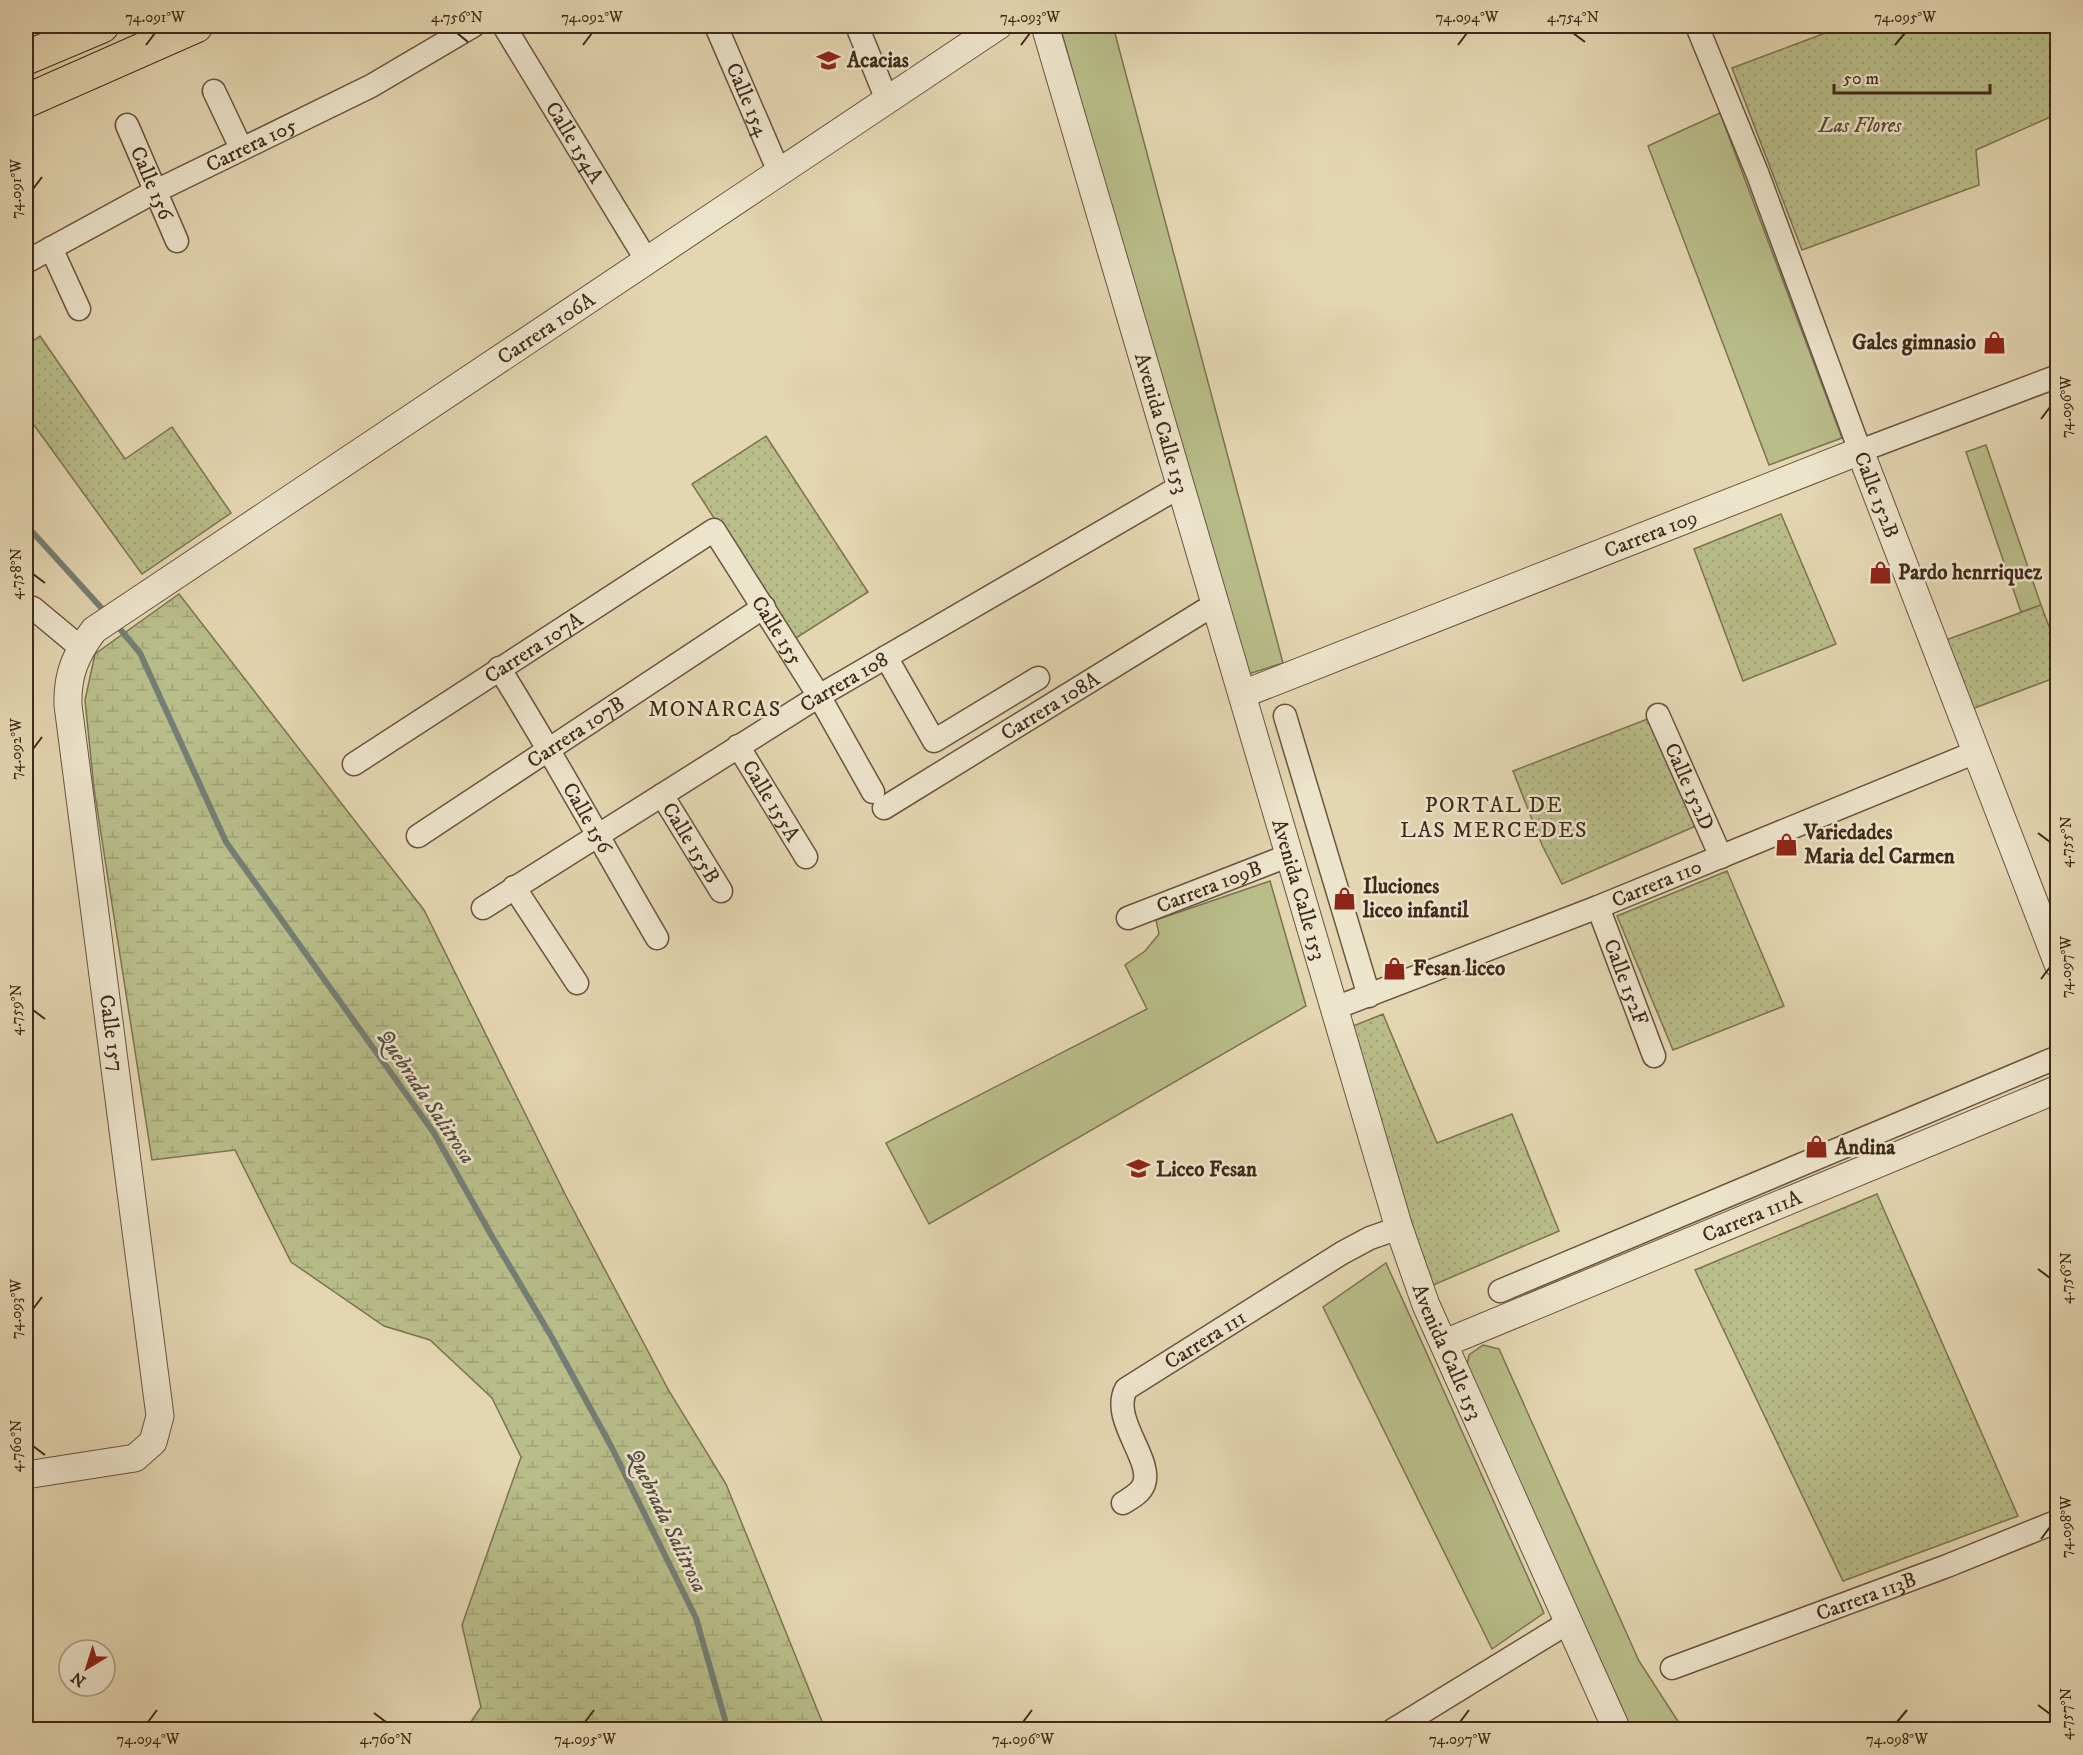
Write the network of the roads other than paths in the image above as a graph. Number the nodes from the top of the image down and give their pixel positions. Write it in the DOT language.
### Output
graph roads {
  1 [pos="102,26"];
  2 [pos="196,26"];
  3 [pos="473,26"];
  4 [pos="504,26"];
  5 [pos="716,26"];
  6 [pos="857,26"];
  7 [pos="998,26"];
  8 [pos="1046,26"];
  9 [pos="1697,26"];
  10 [pos="26,58"];
  11 [pos="214,91"];
  12 [pos="887,100"];
  13 [pos="26,101"];
  14 [pos="127,125"];
  15 [pos="241,148"];
  16 [pos="779,172"];
  17 [pos="154,192"];
  18 [pos="177,241"];
  19 [pos="51,248"];
  20 [pos="647,261"];
  21 [pos="26,262"];
  22 [pos="79,309"];
  23 [pos="2058,376"];
  24 [pos="1860,451"];
  25 [pos="1181,486"];
  26 [pos="714,530"];
  27 [pos="1215,604"];
  28 [pos="26,606"];
  29 [pos="764,606"];
  30 [pos="88,639"];
  31 [pos="886,657"];
  32 [pos="500,668"];
  33 [pos="1038,678"];
  34 [pos="1243,694"];
  35 [pos="819,696"];
  36 [pos="1658,715"];
  37 [pos="1285,716"];
  38 [pos="738,746"];
  39 [pos="549,748"];
  40 [pos="1976,752"];
  41 [pos="354,764"];
  42 [pos="662,795"];
  43 [pos="878,800"];
  44 [pos="418,836"];
  45 [pos="596,836"];
  46 [pos="1290,855"];
  47 [pos="1721,856"];
  48 [pos="806,857"];
  49 [pos="514,888"];
  50 [pos="721,891"];
  51 [pos="1598,907"];
  52 [pos="483,908"];
  53 [pos="1128,918"];
  54 [pos="657,938"];
  55 [pos="2058,964"];
  56 [pos="577,983"];
  57 [pos="1369,996"];
  58 [pos="1335,1008"];
  59 [pos="1654,1056"];
  60 [pos="2058,1057"];
  61 [pos="2058,1089"];
  62 [pos="1399,1228"];
  63 [pos="1500,1291"];
  64 [pos="1445,1343"];
  65 [pos="26,1474"];
  66 [pos="1124,1503"];
  67 [pos="2058,1521"];
  68 [pos="1569,1622"];
  69 [pos="1672,1668"];
  70 [pos="1393,1730"];
  71 [pos="1617,1730"];
  1 -- 10 [label="main road"];
  2 -- 13 [label="main road"];
  3 -- 15 [label="street, Carrera 105"];
  4 -- 20 [label="street, Calle 154A"];
  5 -- 16 [label="street, Calle 154"];
  6 -- 12 [label="street"];
  7 -- 12 [label="street, Carrera 106A"];
  8 -- 25 [label="street, Avenida Calle 153"];
  9 -- 24 [label="street, Calle 152B"];
  11 -- 15 [label="street"];
  12 -- 16 [label="street, Carrera 106A"];
  14 -- 17 [label="street, Calle 156"];
  15 -- 17 [label="street, Carrera 105"];
  16 -- 20 [label="street, Carrera 106A"];
  17 -- 18 [label="street, Calle 156"];
  17 -- 19 [label="street, Carrera 105"];
  19 -- 21 [label="street, Carrera 105"];
  19 -- 22 [label="street"];
  20 -- 30 [label="street, Carrera 106A"];
  23 -- 24 [label="street, Carrera 109"];
  24 -- 34 [label="street, Carrera 109"];
  24 -- 40 [label="street, Calle 152B"];
  25 -- 27 [label="street, Avenida Calle 153"];
  25 -- 31 [label="street, Carrera 108"];
  26 -- 29 [label="street, Calle 155"];
  26 -- 32 [label="street, Carrera 107A"];
  27 -- 34 [label="street, Avenida Calle 153"];
  27 -- 43 [label="street, Carrera 108A"];
  28 -- 30 [label="street"];
  29 -- 35 [label="street, Calle 155"];
  29 -- 39 [label="street, Carrera 107B"];
  30 -- 65 [label="street, Calle 157"];
  31 -- 33 [label="street"];
  31 -- 35 [label="street, Carrera 108"];
  32 -- 39 [label="street, Calle 156"];
  32 -- 41 [label="street, Carrera 107A"];
  34 -- 46 [label="street, Avenida Calle 153"];
  35 -- 38 [label="street, Carrera 108"];
  35 -- 43 [label="street, Calle 155"];
  36 -- 47 [label="street, Calle 152D"];
  37 -- 57 [label="street, Avenida Calle 153"];
  38 -- 42 [label="street, Carrera 108"];
  38 -- 48 [label="street, Calle 155A"];
  39 -- 44 [label="street, Carrera 107B"];
  39 -- 45 [label="street, Calle 156"];
  40 -- 47 [label="street, Carrera 110"];
  40 -- 55 [label="street, Calle 152B"];
  42 -- 45 [label="street, Carrera 108"];
  42 -- 50 [label="street, Calle 155B"];
  45 -- 49 [label="street, Carrera 108"];
  45 -- 54 [label="street, Calle 156"];
  46 -- 53 [label="street, Carrera 109B"];
  46 -- 58 [label="street, Avenida Calle 153"];
  47 -- 51 [label="street, Carrera 110"];
  49 -- 52 [label="street, Carrera 108"];
  49 -- 56 [label="street"];
  51 -- 57 [label="street, Carrera 110"];
  51 -- 59 [label="street, Calle 152F"];
  57 -- 58 [label="street, Carrera 110"];
  58 -- 62 [label="street, Avenida Calle 153"];
  60 -- 63 [label="street, Carrera 111A"];
  61 -- 64 [label="street, Carrera 111A"];
  62 -- 64 [label="street, Avenida Calle 153"];
  62 -- 66 [label="street, Carrera 111"];
  64 -- 68 [label="street, Avenida Calle 153"];
  67 -- 69 [label="street, Carrera 113B"];
  68 -- 70 [label="street"];
  68 -- 71 [label="street, Avenida Calle 153"];
}
